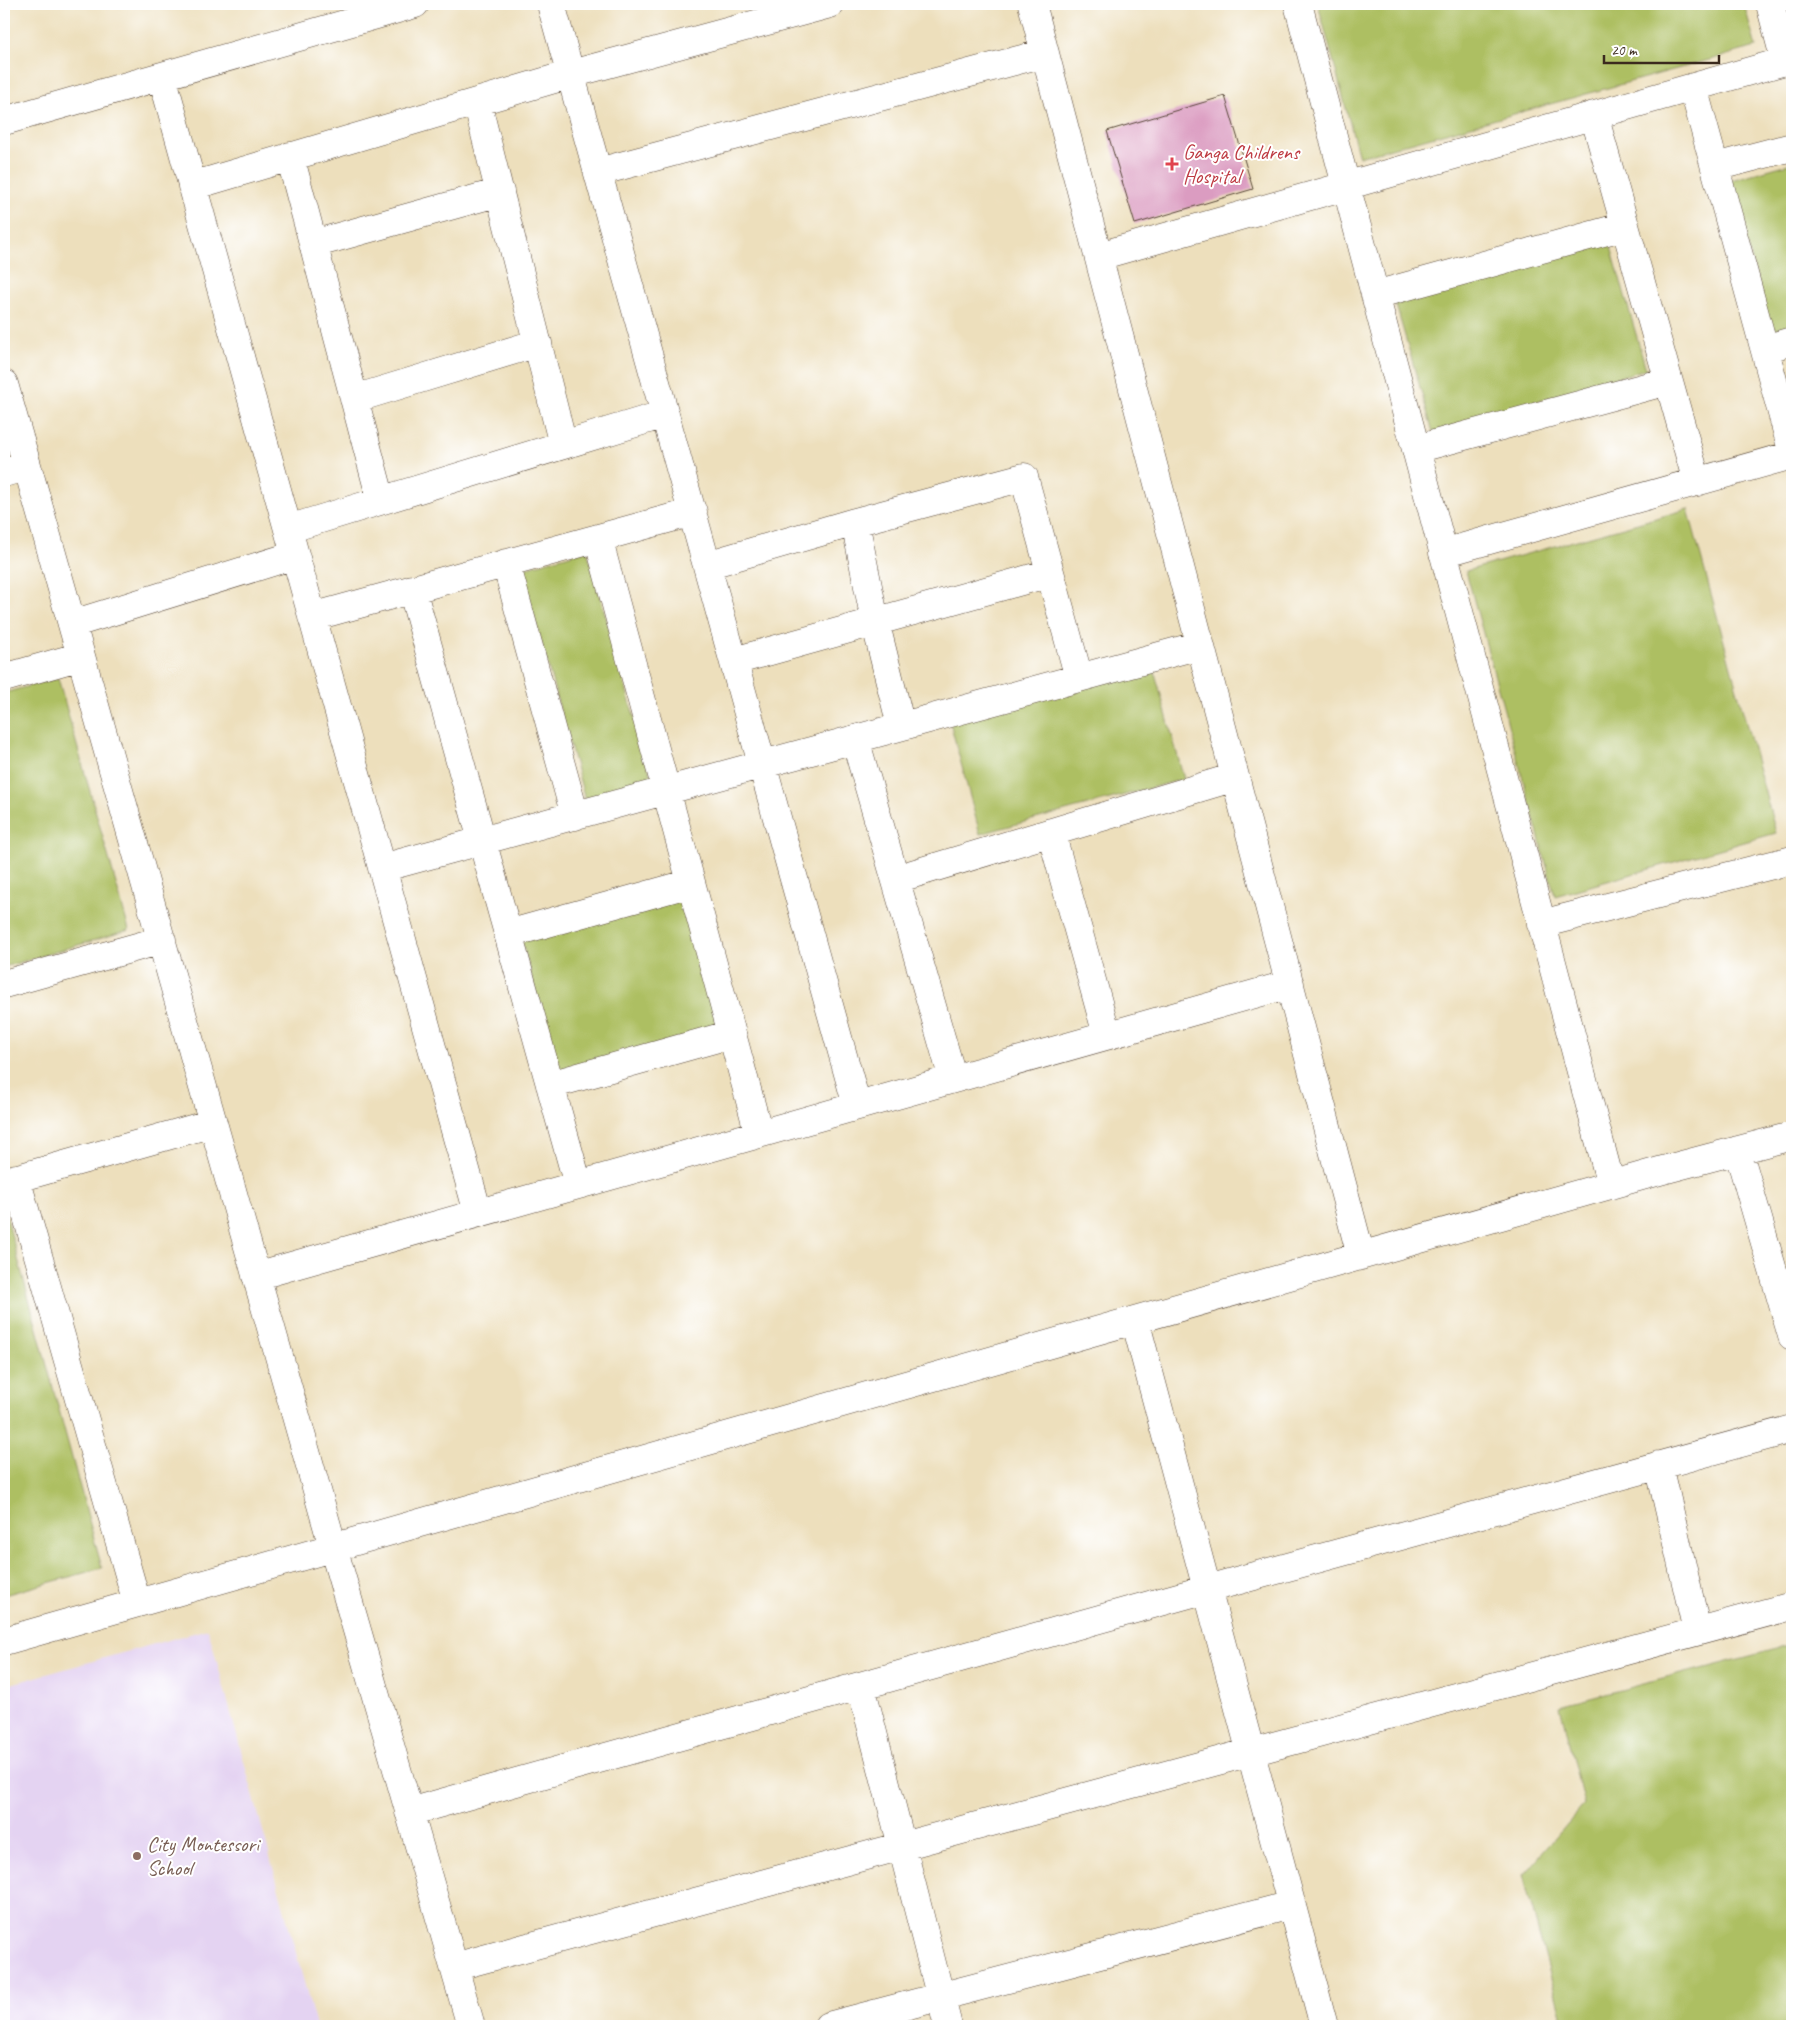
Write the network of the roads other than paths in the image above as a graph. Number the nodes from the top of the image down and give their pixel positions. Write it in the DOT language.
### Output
graph roads {
  1 [pos="415,4"];
  2 [pos="551,4"];
  3 [pos="830,4"];
  4 [pos="1032,4"];
  5 [pos="1298,4"];
  6 [pos="1770,4"];
  7 [pos="1045,53"];
  8 [pos="1789,60"];
  9 [pos="571,74"];
  10 [pos="162,76"];
  11 [pos="1693,87"];
  12 [pos="477,102"];
  13 [pos="1594,115"];
  14 [pos="4,121"];
  15 [pos="1792,147"];
  16 [pos="290,156"];
  17 [pos="1715,167"];
  18 [pos="598,172"];
  19 [pos="192,186"];
  20 [pos="1346,186"];
  21 [pos="500,192"];
  22 [pos="1625,226"];
  23 [pos="313,244"];
  24 [pos="1098,256"];
  25 [pos="1375,295"];
  26 [pos="1792,341"];
  27 [pos="538,343"];
  28 [pos="1765,349"];
  29 [pos="1668,380"];
  30 [pos="4,384"];
  31 [pos="354,399"];
  32 [pos="665,414"];
  33 [pos="563,445"];
  34 [pos="1416,449"];
  35 [pos="1792,450"];
  36 [pos="1792,455"];
  37 [pos="15,470"];
  38 [pos="1697,482"];
  39 [pos="381,500"];
  40 [pos="692,512"];
  41 [pos="855,522"];
  42 [pos="288,529"];
  43 [pos="598,538"];
  44 [pos="1444,553"];
  45 [pos="295,555"];
  46 [pos="506,563"];
  47 [pos="707,565"];
  48 [pos="1050,573"];
  49 [pos="412,589"];
  50 [pos="312,617"];
  51 [pos="875,622"];
  52 [pos="72,624"];
  53 [pos="1200,645"];
  54 [pos="81,656"];
  55 [pos="734,661"];
  56 [pos="4,678"];
  57 [pos="1079,678"];
  58 [pos="901,726"];
  59 [pos="855,739"];
  60 [pos="762,764"];
  61 [pos="1235,777"];
  62 [pos="666,790"];
  63 [pos="575,816"];
  64 [pos="1051,832"];
  65 [pos="482,841"];
  66 [pos="1792,860"];
  67 [pos="382,868"];
  68 [pos="896,879"];
  69 [pos="691,883"];
  70 [pos="1541,924"];
  71 [pos="508,934"];
  72 [pos="162,940"];
  73 [pos="4,984"];
  74 [pos="1290,984"];
  75 [pos="732,1034"];
  76 [pos="1107,1035"];
  77 [pos="953,1079"];
  78 [pos="550,1084"];
  79 [pos="857,1106"];
  80 [pos="213,1123"];
  81 [pos="759,1134"];
  82 [pos="1792,1136"];
  83 [pos="1738,1150"];
  84 [pos="10,1180"];
  85 [pos="578,1185"];
  86 [pos="1611,1185"];
  87 [pos="478,1213"];
  88 [pos="1361,1256"];
  89 [pos="256,1276"];
  90 [pos="1135,1320"];
  91 [pos="1792,1336"];
  92 [pos="1792,1429"];
  93 [pos="1659,1465"];
  94 [pos="333,1548"];
  95 [pos="1207,1589"];
  96 [pos="137,1603"];
  97 [pos="1792,1606"];
  98 [pos="1697,1631"];
  99 [pos="4,1641"];
  100 [pos="861,1686"];
  101 [pos="1250,1751"];
  102 [pos="409,1812"];
  103 [pos="902,1845"];
  104 [pos="1291,1905"];
  105 [pos="454,1967"];
  106 [pos="941,1997"];
  107 [pos="471,2026"];
  108 [pos="828,2026"];
  109 [pos="948,2026"];
  110 [pos="1324,2026"];
  1 -- 10 [label="street"];
  2 -- 9 [label="street"];
  3 -- 9 [label="street"];
  4 -- 7 [label="street"];
  5 -- 20 [label="street"];
  6 -- 8 [label="street"];
  7 -- 18 [label="street"];
  7 -- 24 [label="street"];
  8 -- 11 [label="street"];
  9 -- 12 [label="street"];
  9 -- 18 [label="street"];
  10 -- 14 [label="street"];
  10 -- 19 [label="street"];
  11 -- 13 [label="street"];
  11 -- 17 [label="street"];
  12 -- 16 [label="street"];
  12 -- 21 [label="street"];
  13 -- 20 [label="street"];
  13 -- 22 [label="street"];
  15 -- 17 [label="street"];
  16 -- 19 [label="street"];
  16 -- 23 [label="street"];
  17 -- 28 [label="street"];
  18 -- 32 [label="street"];
  19 -- 42 [label="street"];
  20 -- 24 [label="street"];
  20 -- 25 [label="street"];
  21 -- 23 [label="street"];
  21 -- 27 [label="street"];
  22 -- 25 [label="street"];
  22 -- 29 [label="street"];
  23 -- 31 [label="street"];
  24 -- 53 [label="street"];
  25 -- 34 [label="street"];
  26 -- 28 [label="street"];
  27 -- 31 [label="street"];
  27 -- 33 [label="street"];
  28 -- 35 [label="street"];
  29 -- 34 [label="street"];
  29 -- 38 [label="street"];
  30 -- 37 [label="street"];
  31 -- 39 [label="street"];
  32 -- 33 [label="street"];
  32 -- 40 [label="street"];
  33 -- 39 [label="street"];
  34 -- 44 [label="street"];
  36 -- 38 [label="street"];
  37 -- 52 [label="street"];
  38 -- 44 [label="street"];
  39 -- 42 [label="street"];
  40 -- 43 [label="street"];
  40 -- 47 [label="street"];
  41 -- 47 [label="street"];
  41 -- 48 [label="street"];
  41 -- 51 [label="street"];
  42 -- 45 [label="street"];
  43 -- 46 [label="street"];
  43 -- 62 [label="street"];
  44 -- 70 [label="street"];
  45 -- 50 [label="street"];
  45 -- 52 [label="street"];
  46 -- 49 [label="street"];
  46 -- 63 [label="street"];
  47 -- 55 [label="street"];
  48 -- 51 [label="street"];
  48 -- 57 [label="street"];
  49 -- 50 [label="street"];
  49 -- 65 [label="street"];
  50 -- 67 [label="street"];
  51 -- 55 [label="street"];
  51 -- 58 [label="street"];
  52 -- 54 [label="street"];
  53 -- 57 [label="street"];
  53 -- 61 [label="street"];
  54 -- 56 [label="street"];
  54 -- 72 [label="street"];
  55 -- 60 [label="street"];
  57 -- 58 [label="street"];
  58 -- 59 [label="street"];
  59 -- 60 [label="street"];
  59 -- 68 [label="street"];
  60 -- 62 [label="street"];
  60 -- 79 [label="street"];
  61 -- 64 [label="street"];
  61 -- 74 [label="street"];
  62 -- 63 [label="street"];
  62 -- 69 [label="street"];
  63 -- 65 [label="street"];
  64 -- 68 [label="street"];
  64 -- 76 [label="street"];
  65 -- 67 [label="street"];
  65 -- 71 [label="street"];
  66 -- 70 [label="street"];
  67 -- 87 [label="street"];
  68 -- 77 [label="street"];
  69 -- 71 [label="street"];
  69 -- 75 [label="street"];
  70 -- 86 [label="street"];
  71 -- 78 [label="street"];
  72 -- 73 [label="street"];
  72 -- 80 [label="street"];
  74 -- 76 [label="street"];
  74 -- 88 [label="street"];
  75 -- 78 [label="street"];
  75 -- 81 [label="street"];
  76 -- 77 [label="street"];
  77 -- 79 [label="street"];
  78 -- 85 [label="street"];
  79 -- 81 [label="street"];
  80 -- 84 [label="street"];
  80 -- 89 [label="street"];
  81 -- 85 [label="street"];
  82 -- 83 [label="street"];
  83 -- 86 [label="street"];
  83 -- 91 [label="street"];
  84 -- 96 [label="street"];
  85 -- 87 [label="street"];
  86 -- 88 [label="street"];
  87 -- 89 [label="street"];
  88 -- 90 [label="street"];
  89 -- 94 [label="street"];
  90 -- 94 [label="street"];
  90 -- 95 [label="street"];
  92 -- 93 [label="street"];
  93 -- 95 [label="street"];
  93 -- 98 [label="street"];
  94 -- 96 [label="street"];
  94 -- 102 [label="street"];
  95 -- 100 [label="street"];
  95 -- 101 [label="street"];
  96 -- 99 [label="street"];
  97 -- 98 [label="street"];
  98 -- 101 [label="street"];
  100 -- 102 [label="street"];
  100 -- 103 [label="street"];
  101 -- 103 [label="street"];
  101 -- 104 [label="street"];
  102 -- 105 [label="street"];
  103 -- 105 [label="street"];
  103 -- 106 [label="street"];
  104 -- 106 [label="street"];
  104 -- 110 [label="street"];
  105 -- 107 [label="street"];
  106 -- 108 [label="street"];
  106 -- 109 [label="street"];
}
